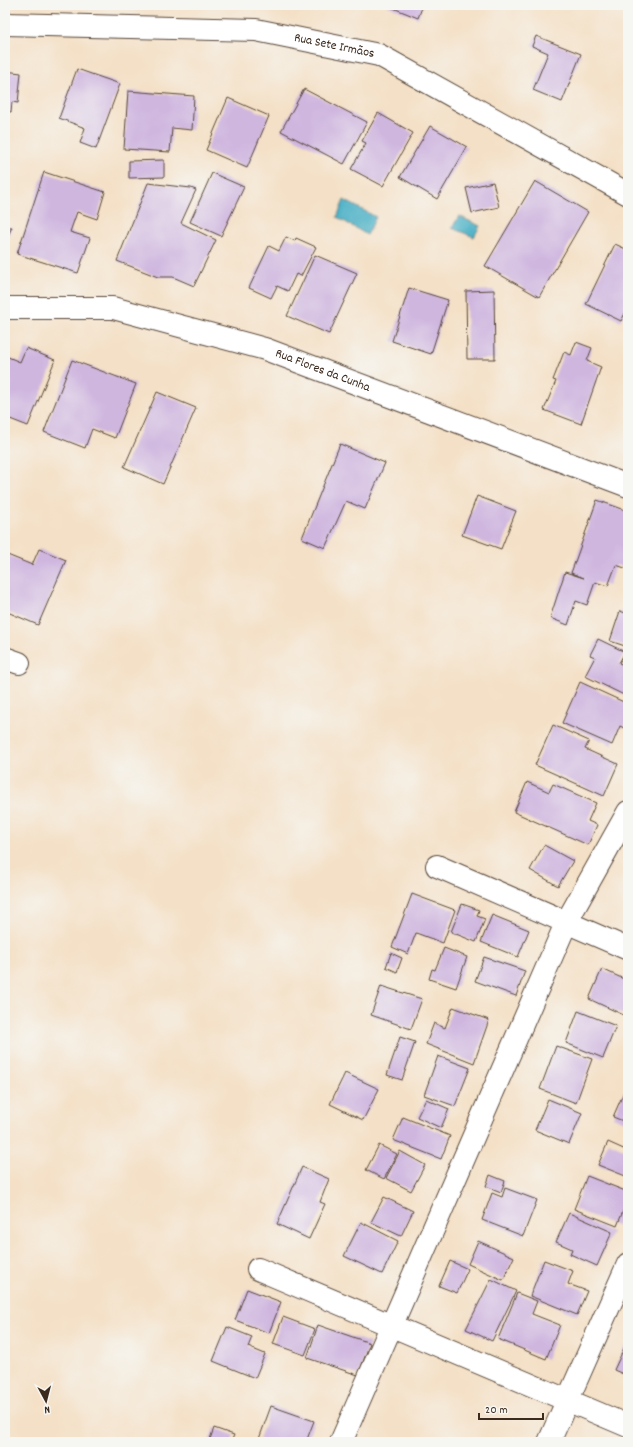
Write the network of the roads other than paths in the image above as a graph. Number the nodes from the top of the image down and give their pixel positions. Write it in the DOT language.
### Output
graph roads {
  1 [pos="5,24"];
  2 [pos="628,194"];
  3 [pos="5,308"];
  4 [pos="628,486"];
  5 [pos="628,812"];
  6 [pos="437,866"];
  7 [pos="567,921"];
  8 [pos="628,949"];
  9 [pos="628,1264"];
  10 [pos="258,1269"];
  11 [pos="392,1326"];
  12 [pos="567,1400"];
  13 [pos="628,1426"];
  14 [pos="341,1442"];
  15 [pos="549,1442"];
  1 -- 2 [label="street, Rua Sete Irmãos"];
  3 -- 4 [label="street, Rua Flores da Cunha"];
  5 -- 7 [label="street"];
  6 -- 7 [label="street"];
  7 -- 8 [label="street"];
  7 -- 11 [label="street"];
  9 -- 12 [label="street"];
  10 -- 11 [label="street"];
  11 -- 12 [label="street"];
  11 -- 14 [label="street"];
  12 -- 13 [label="street"];
  12 -- 15 [label="street"];
}
